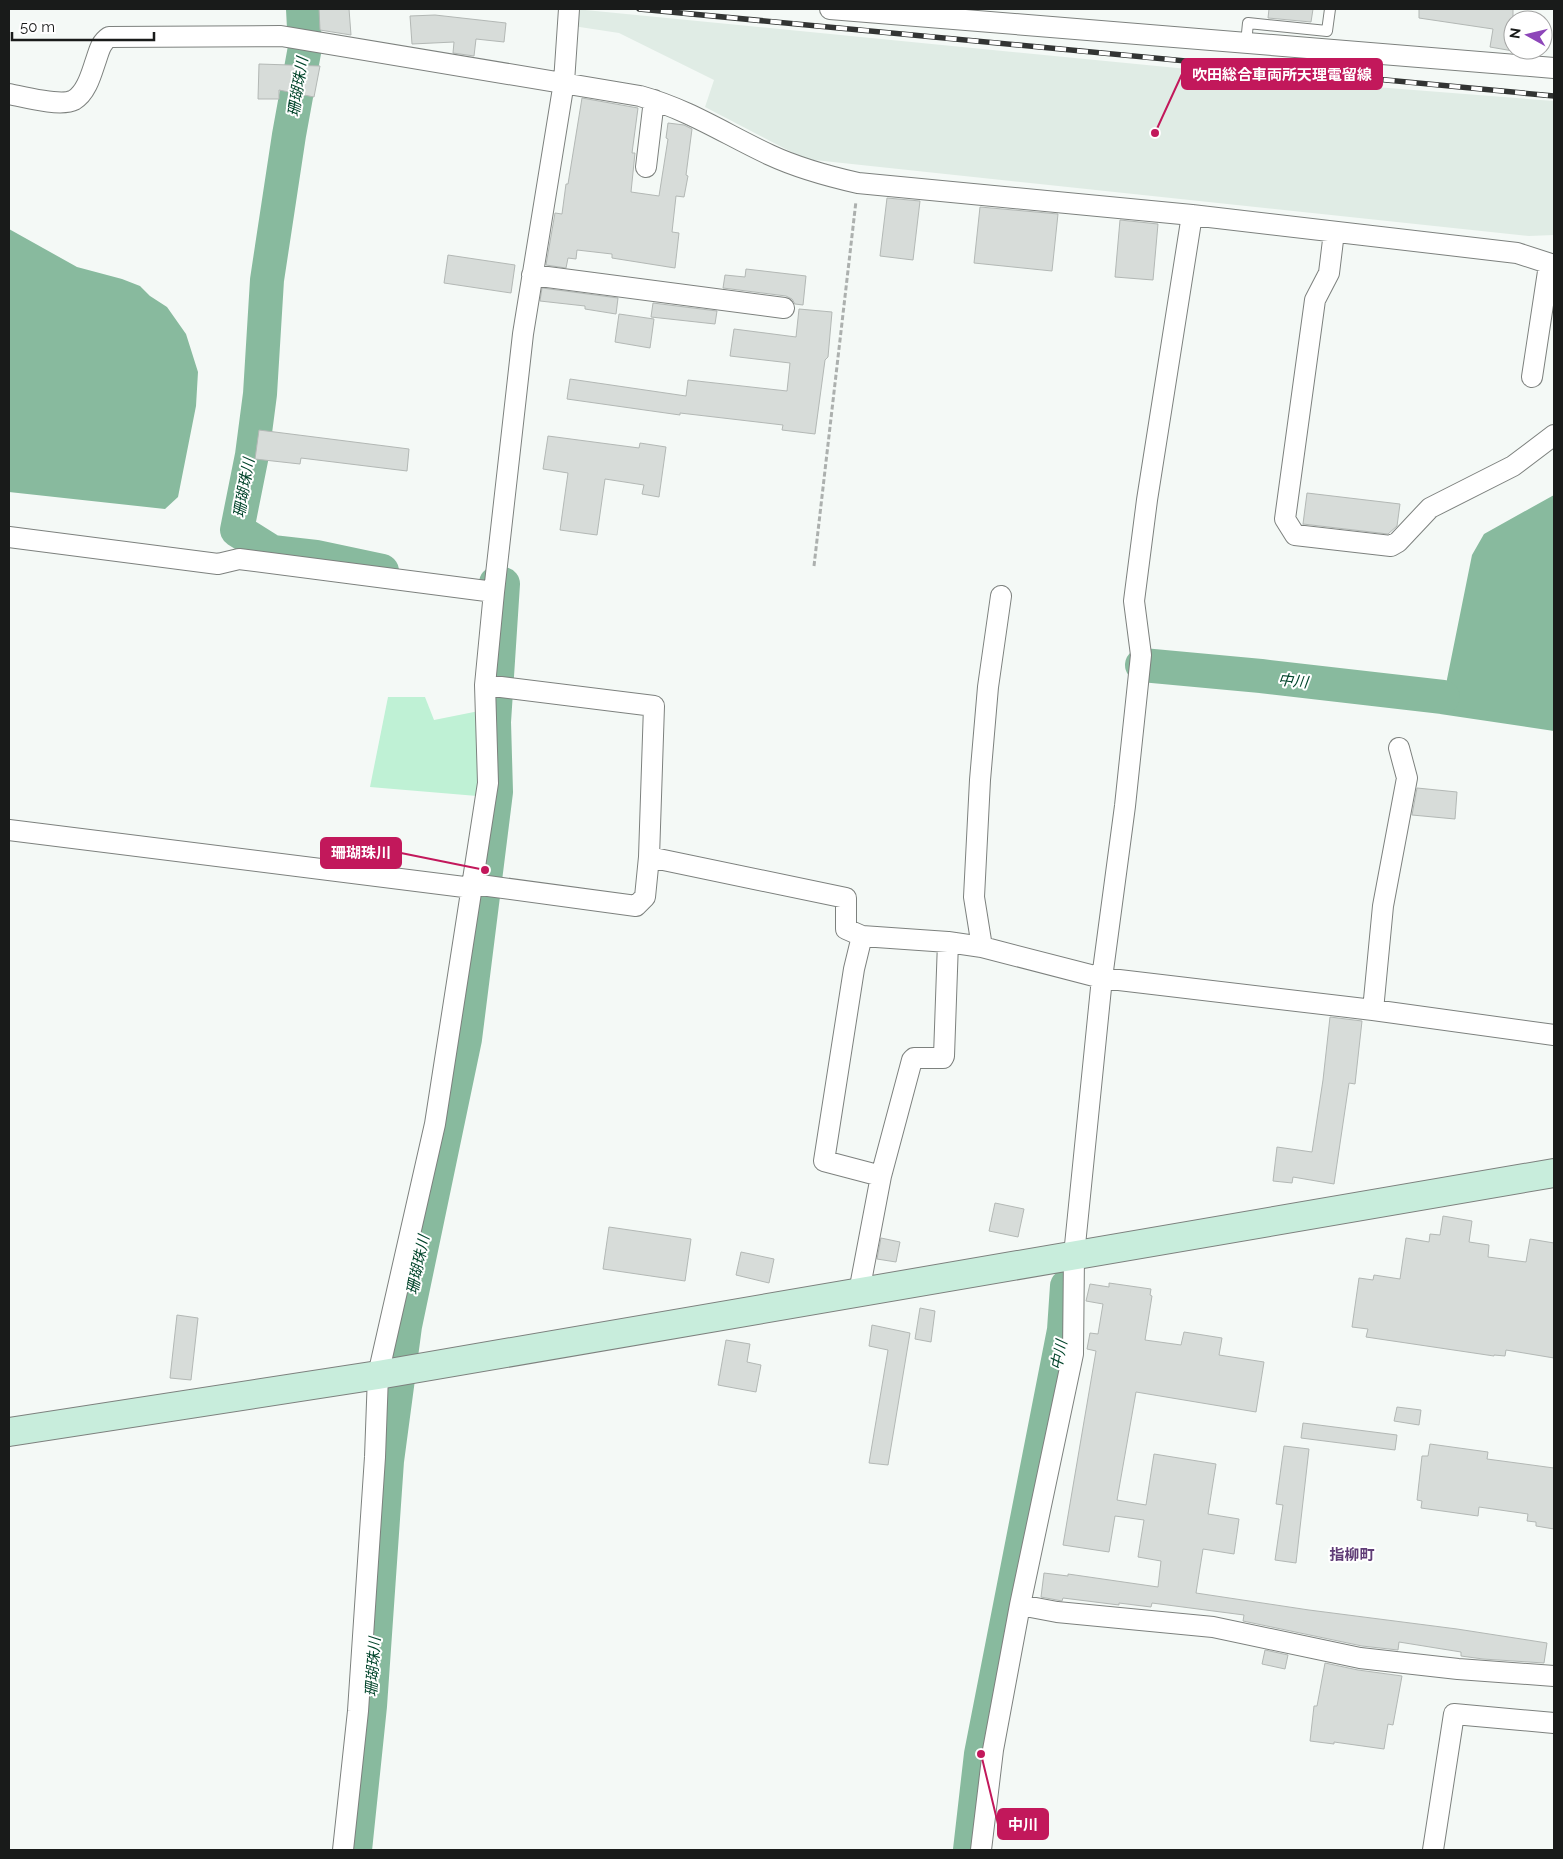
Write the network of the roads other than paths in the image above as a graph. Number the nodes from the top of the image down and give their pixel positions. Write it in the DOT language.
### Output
graph roads {
  1 [pos="569,9"];
  2 [pos="830,9"];
  3 [pos="1330,9"];
  4 [pos="863,10"];
  5 [pos="1312,39"];
  6 [pos="1554,68"];
  7 [pos="564,82"];
  8 [pos="9,94"];
  9 [pos="654,100"];
  10 [pos="646,167"];
  11 [pos="1192,215"];
  12 [pos="1334,232"];
  13 [pos="1552,265"];
  14 [pos="532,275"];
  15 [pos="784,308"];
  16 [pos="1532,377"];
  17 [pos="1554,435"];
  18 [pos="9,537"];
  19 [pos="494,592"];
  20 [pos="1001,596"];
  21 [pos="485,685"];
  22 [pos="1398,748"];
  23 [pos="9,830"];
  24 [pos="649,857"];
  25 [pos="472,886"];
  26 [pos="862,936"];
  27 [pos="948,942"];
  28 [pos="982,947"];
  29 [pos="1102,978"];
  30 [pos="1373,1010"];
  31 [pos="1554,1035"];
  32 [pos="1554,1173"];
  33 [pos="881,1176"];
  34 [pos="1074,1255"];
  35 [pos="859,1292"];
  36 [pos="378,1375"];
  37 [pos="9,1432"];
  38 [pos="1020,1605"];
  39 [pos="1554,1676"];
  40 [pos="1554,1723"];
  41 [pos="343,1850"];
  42 [pos="981,1850"];
  43 [pos="1433,1850"];
  1 -- 7 [label="street"];
  2 -- 4 [label="street"];
  3 -- 5 [label="lane"];
  4 -- 5 [label="street"];
  5 -- 6 [label="street"];
  7 -- 8 [label="street"];
  7 -- 9 [label="street"];
  7 -- 14 [label="street"];
  9 -- 10 [label="street"];
  9 -- 11 [label="street"];
  11 -- 12 [label="street"];
  11 -- 29 [label="street"];
  12 -- 13 [label="street"];
  12 -- 17 [label="street"];
  13 -- 16 [label="street"];
  14 -- 15 [label="street"];
  14 -- 19 [label="street"];
  18 -- 19 [label="street"];
  19 -- 21 [label="street"];
  20 -- 28 [label="street"];
  21 -- 24 [label="street"];
  21 -- 25 [label="street"];
  22 -- 30 [label="street"];
  23 -- 25 [label="street"];
  24 -- 25 [label="street"];
  24 -- 26 [label="street"];
  25 -- 36 [label="street"];
  26 -- 27 [label="street"];
  26 -- 33 [label="street"];
  27 -- 28 [label="street"];
  27 -- 33 [label="street"];
  28 -- 29 [label="street"];
  29 -- 30 [label="street"];
  29 -- 34 [label="street"];
  30 -- 31 [label="street"];
  32 -- 34 [label="street"];
  33 -- 35 [label="street"];
  34 -- 35 [label="street"];
  34 -- 38 [label="street"];
  35 -- 36 [label="street"];
  36 -- 37 [label="street"];
  36 -- 41 [label="street"];
  38 -- 39 [label="street"];
  38 -- 42 [label="street"];
  40 -- 43 [label="street"];
}
